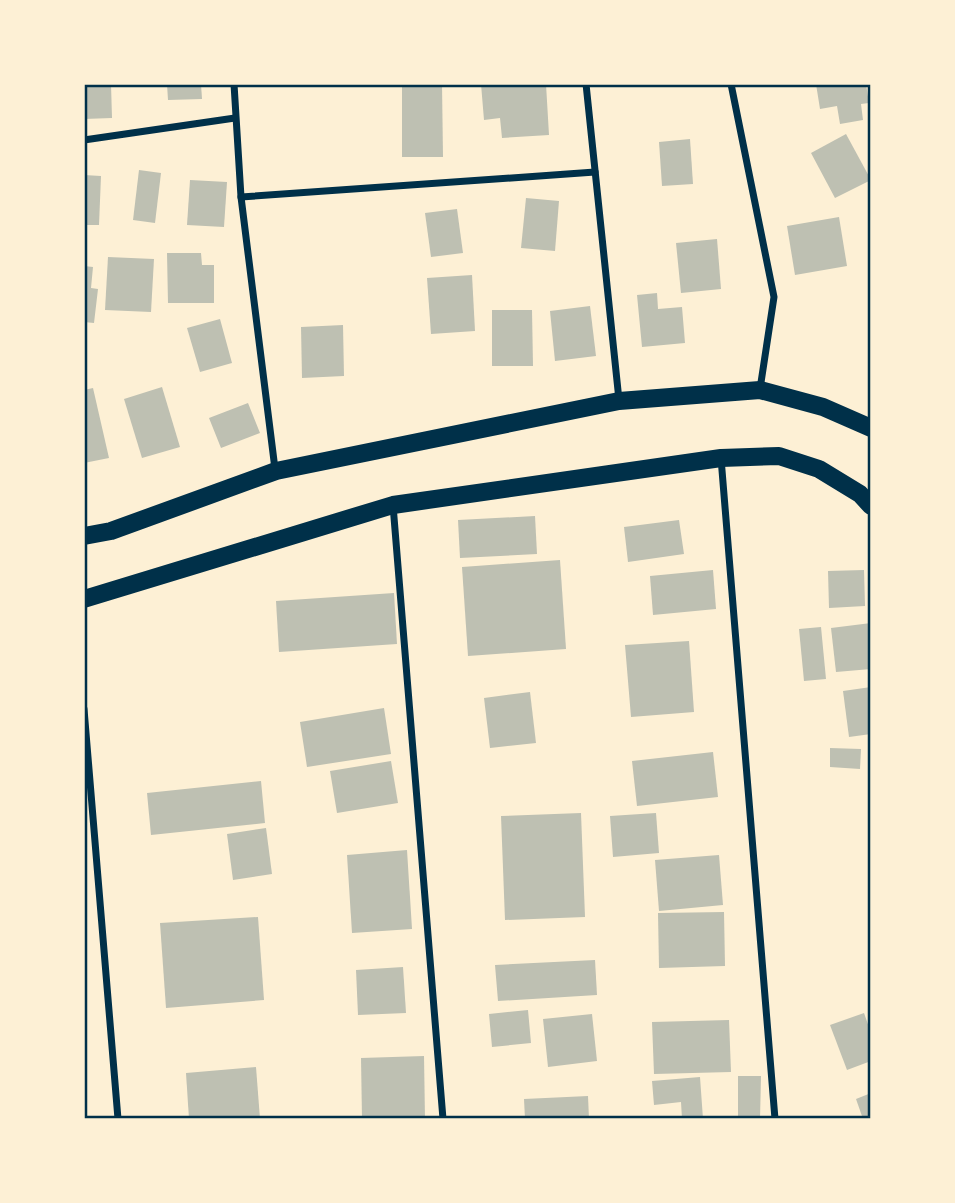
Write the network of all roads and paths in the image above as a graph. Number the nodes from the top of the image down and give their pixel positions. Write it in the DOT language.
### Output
graph roads {
  1 [pos="234,84"];
  2 [pos="586,84"];
  3 [pos="731,84"];
  4 [pos="235,118"];
  5 [pos="84,140"];
  6 [pos="595,172"];
  7 [pos="242,197"];
  8 [pos="760,390"];
  9 [pos="620,401"];
  10 [pos="871,428"];
  11 [pos="721,458"];
  12 [pos="276,471"];
  13 [pos="393,505"];
  14 [pos="871,506"];
  15 [pos="84,536"];
  16 [pos="84,599"];
  17 [pos="84,709"];
  18 [pos="118,1119"];
  19 [pos="443,1119"];
  20 [pos="775,1119"];
  1 -- 4 [label="street"];
  2 -- 6 [label="street"];
  3 -- 8 [label="street"];
  4 -- 5 [label="street"];
  4 -- 7 [label="street"];
  6 -- 7 [label="street"];
  6 -- 9 [label="street"];
  7 -- 12 [label="street"];
  8 -- 9 [label="main road"];
  8 -- 10 [label="main road"];
  9 -- 12 [label="main road"];
  11 -- 13 [label="main road"];
  11 -- 14 [label="main road"];
  11 -- 20 [label="street"];
  12 -- 15 [label="main road"];
  13 -- 16 [label="main road"];
  13 -- 19 [label="street"];
  17 -- 18 [label="street"];
}
